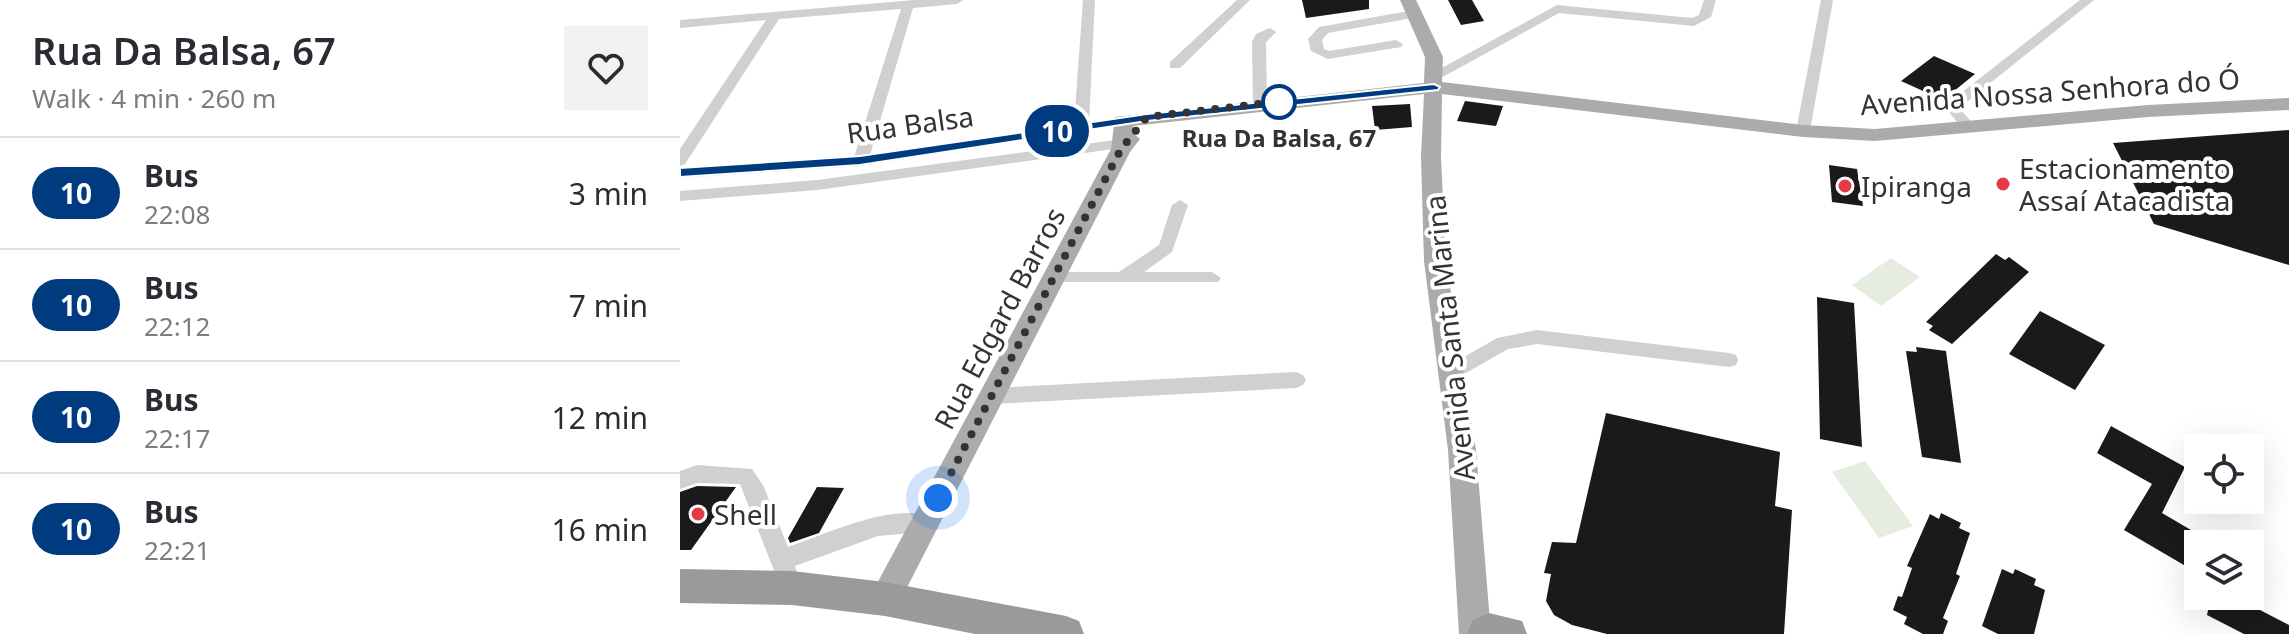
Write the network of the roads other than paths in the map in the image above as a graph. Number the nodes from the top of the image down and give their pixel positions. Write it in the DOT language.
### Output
graph roads {
  1 [pos="957,0"];
  2 [pos="1089,0"];
  3 [pos="1244,0"];
  4 [pos="1710,0"];
  5 [pos="1827,0"];
  6 [pos="2088,0"];
  7 [pos="908,5"];
  8 [pos="1411,7"];
  9 [pos="775,16"];
  10 [pos="680,24"];
  11 [pos="1270,32"];
  12 [pos="1396,44"];
  13 [pos="1175,65"];
  14 [pos="1434,82"];
  15 [pos="1260,104"];
  16 [pos="2289,104"];
  17 [pos="1147,117"];
  18 [pos="1122,121"];
  19 [pos="1081,127"];
  20 [pos="1969,127"];
  21 [pos="1803,131"];
  22 [pos="1122,147"];
  23 [pos="680,161"];
  24 [pos="860,161"];
  25 [pos="680,173"];
  26 [pos="680,196"];
  27 [pos="1180,205"];
  28 [pos="1054,278"];
  29 [pos="1122,278"];
  30 [pos="1212,278"];
  31 [pos="1729,360"];
  32 [pos="1452,373"];
  33 [pos="1296,380"];
  34 [pos="993,396"];
  35 [pos="680,480"];
  36 [pos="925,524"];
  37 [pos="786,574"];
  38 [pos="680,586"];
  39 [pos="885,599"];
  40 [pos="1066,634"];
  41 [pos="1475,634"];
  42 [pos="1485,634"];
  43 [pos="1509,634"];
  1 -- 7 [label="street"];
  2 -- 19 [label="street"];
  3 -- 13 [label="street"];
  4 -- 14 [label="street"];
  5 -- 21 [label="street"];
  6 -- 20 [label="street"];
  7 -- 9 [label="street"];
  7 -- 24 [label="street"];
  8 -- 12 [label="street"];
  8 -- 14 [label="main road, Avenida Santa Marina"];
  9 -- 10 [label="street"];
  9 -- 23 [label="street"];
  11 -- 15 [label="street"];
  14 -- 15 [label="main road, Rua Balsa"];
  14 -- 21 [label="main road, Avenida Nossa Senhora do Ó"];
  14 -- 32 [label="main road, Avenida Santa Marina"];
  15 -- 17 [label="main road, Rua Balsa"];
  16 -- 20 [label="main road, Avenida Nossa Senhora do Ó"];
  17 -- 18 [label="main road, Rua Balsa"];
  17 -- 22 [label="main road, Rua Edgard Barros"];
  18 -- 19 [label="street, Rua Balsa"];
  18 -- 22 [label="main road, Rua Edgard Barros"];
  19 -- 24 [label="street, Rua Balsa"];
  20 -- 21 [label="main road, Avenida Nossa Senhora do Ó"];
  22 -- 26 [label="street, Rua Balsa"];
  22 -- 28 [label="main road, Rua Edgard Barros"];
  24 -- 25 [label="street, Rua Balsa"];
  27 -- 29 [label="street"];
  28 -- 29 [label="street"];
  28 -- 34 [label="main road, Rua Edgard Barros"];
  29 -- 30 [label="street"];
  31 -- 32 [label="street"];
  32 -- 41 [label="main road, Avenida Santa Marina"];
  33 -- 34 [label="street"];
  34 -- 36 [label="main road, Rua Edgard Barros"];
  35 -- 37 [label="street"];
  36 -- 37 [label="street"];
  36 -- 39 [label="main road, Rua Edgard Barros"];
  37 -- 38 [label="highway"];
  37 -- 39 [label="highway"];
  39 -- 40 [label="highway"];
  42 -- 43 [label="highway"];
}
